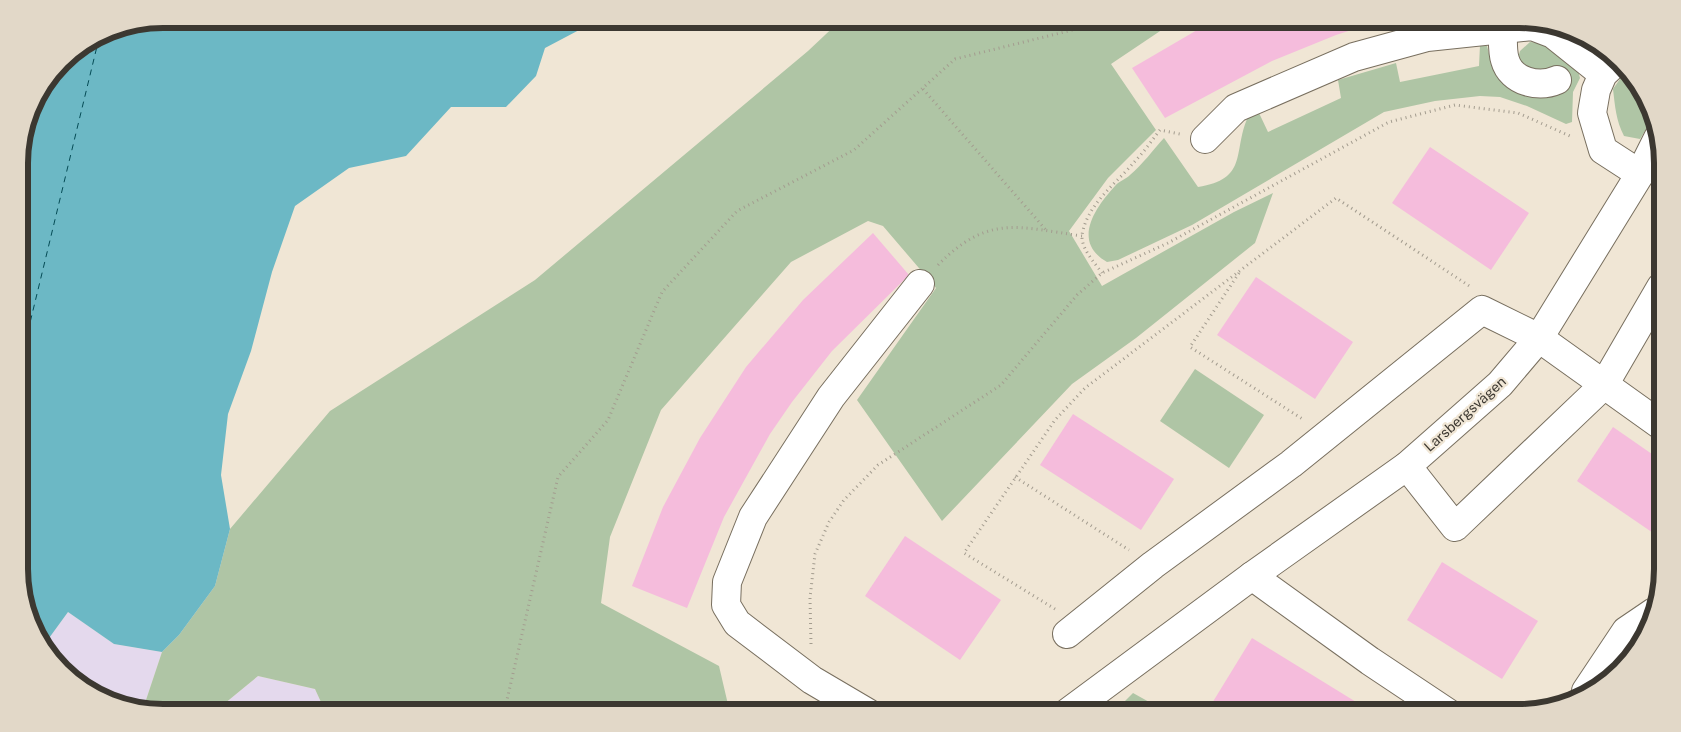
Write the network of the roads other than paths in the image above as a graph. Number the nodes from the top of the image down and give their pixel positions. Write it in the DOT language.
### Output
graph roads {
  1 [pos="1518,27"];
  2 [pos="1503,28"];
  3 [pos="1541,30"];
  4 [pos="1610,68"];
  5 [pos="1558,80"];
  6 [pos="1205,140"];
  7 [pos="1652,149"];
  8 [pos="1640,174"];
  9 [pos="920,284"];
  10 [pos="1654,298"];
  11 [pos="1538,338"];
  12 [pos="1604,385"];
  13 [pos="1654,420"];
  14 [pos="1407,466"];
  15 [pos="1252,576"];
  16 [pos="1644,619"];
  17 [pos="1073,628"];
  18 [pos="1592,683"];
  19 [pos="853,704"];
  20 [pos="1079,704"];
  21 [pos="1434,704"];
  1 -- 2 [label="street"];
  2 -- 5 [label="street"];
  2 -- 6 [label="street"];
  3 -- 4 [label="street"];
  4 -- 8 [label="street"];
  7 -- 8 [label="street, Larsbergsvägen"];
  8 -- 11 [label="street, Larsbergsvägen"];
  9 -- 19 [label="street"];
  10 -- 12 [label="street"];
  11 -- 12 [label="street"];
  11 -- 14 [label="street, Larsbergsvägen"];
  11 -- 17 [label="street"];
  12 -- 13 [label="street"];
  12 -- 14 [label="street"];
  14 -- 15 [label="street, Larsbergsvägen"];
  15 -- 20 [label="street, Larsbergsvägen"];
  15 -- 21 [label="street"];
  16 -- 18 [label="street"];
}
